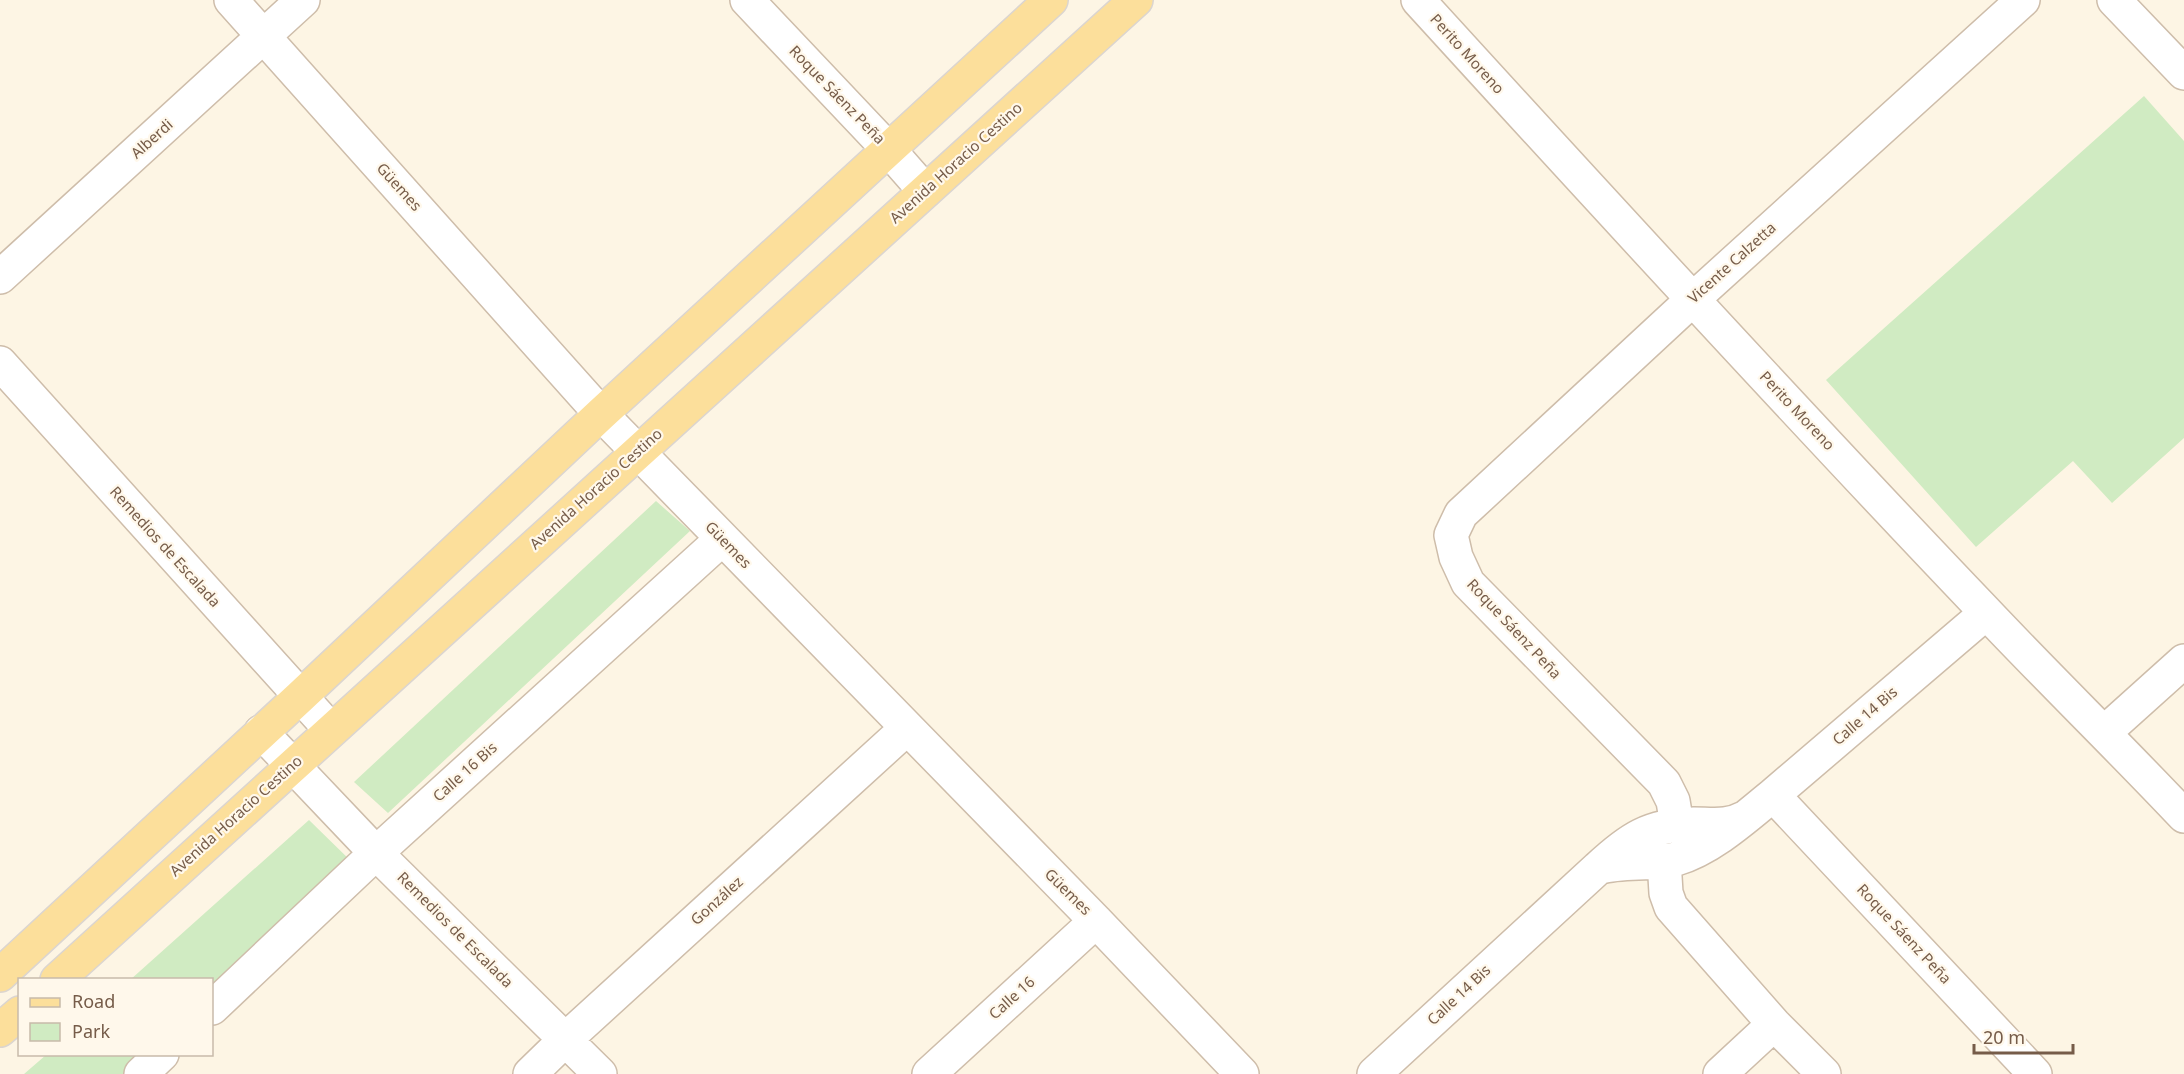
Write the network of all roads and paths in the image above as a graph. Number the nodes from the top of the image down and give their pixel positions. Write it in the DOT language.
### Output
graph roads {
  1 [pos="231,0"];
  2 [pos="303,0"];
  3 [pos="747,0"];
  4 [pos="1051,0"];
  5 [pos="1136,0"];
  6 [pos="1418,0"];
  7 [pos="2023,0"];
  8 [pos="2114,0"];
  9 [pos="264,36"];
  10 [pos="2184,73"];
  11 [pos="889,150"];
  12 [pos="925,191"];
  13 [pos="0,277"];
  14 [pos="1692,300"];
  15 [pos="0,363"];
  16 [pos="601,414"];
  17 [pos="637,451"];
  18 [pos="1452,535"];
  19 [pos="722,538"];
  20 [pos="1986,612"];
  21 [pos="2184,661"];
  22 [pos="300,697"];
  23 [pos="906,729"];
  24 [pos="331,730"];
  25 [pos="261,732"];
  26 [pos="2105,732"];
  27 [pos="292,765"];
  28 [pos="1773,795"];
  29 [pos="2184,816"];
  30 [pos="1744,818"];
  31 [pos="1677,825"];
  32 [pos="376,853"];
  33 [pos="1664,861"];
  34 [pos="1598,868"];
  35 [pos="1096,921"];
  36 [pos="7,971"];
  37 [pos="59,978"];
  38 [pos="213,1007"];
  39 [pos="18,1015"];
  40 [pos="1774,1024"];
  41 [pos="0,1030"];
  42 [pos="566,1039"];
  43 [pos="160,1056"];
  44 [pos="2025,1071"];
  45 [pos="141,1074"];
  46 [pos="530,1074"];
  47 [pos="600,1074"];
  48 [pos="929,1074"];
  49 [pos="1242,1074"];
  50 [pos="1374,1074"];
  51 [pos="1720,1074"];
  52 [pos="1824,1074"];
  1 -- 9 [label="street, Güemes"];
  2 -- 9 [label="street, Alberdi"];
  3 -- 11 [label="street, Roque Sáenz Peña"];
  4 -- 11 [label="main road"];
  5 -- 12 [label="main road, Avenida Horacio Cestino"];
  6 -- 14 [label="street, Perito Moreno"];
  7 -- 14 [label="street, Vicente Calzetta"];
  8 -- 10 [label="street"];
  9 -- 13 [label="street, Alberdi"];
  9 -- 16 [label="street, Güemes"];
  11 -- 12 [label="street, Roque Sáenz Peña"];
  11 -- 16 [label="main road"];
  12 -- 17 [label="main road, Avenida Horacio Cestino"];
  14 -- 18 [label="street, Vicente Calzetta"];
  14 -- 20 [label="street, Perito Moreno"];
  15 -- 22 [label="street, Remedios de Escalada"];
  16 -- 17 [label="street, Güemes"];
  16 -- 22 [label="main road"];
  17 -- 19 [label="street, Güemes"];
  17 -- 24 [label="main road, Avenida Horacio Cestino"];
  18 -- 31 [label="street, Roque Sáenz Peña"];
  19 -- 23 [label="street, Güemes"];
  19 -- 32 [label="street, Calle 16 Bis"];
  20 -- 26 [label="street, Perito Moreno"];
  20 -- 28 [label="street, Calle 14 Bis"];
  21 -- 26 [label="street"];
  22 -- 24 [label="street, Remedios de Escalada"];
  22 -- 25 [label="main road"];
  23 -- 35 [label="street, Güemes"];
  23 -- 42 [label="street, González"];
  24 -- 27 [label="main road, Avenida Horacio Cestino"];
  25 -- 27 [label="street, Remedios de Escalada"];
  25 -- 36 [label="main road"];
  26 -- 29 [label="street, Perito Moreno"];
  27 -- 32 [label="street, Remedios de Escalada"];
  27 -- 37 [label="main road, Avenida Horacio Cestino"];
  28 -- 30 [label="street, Calle 14 Bis"];
  28 -- 44 [label="street, Roque Sáenz Peña"];
  30 -- 31 [label="street, Calle 14 Bis"];
  30 -- 33 [label="street, Calle 14 Bis"];
  31 -- 34 [label="street, Calle 14 Bis"];
  32 -- 38 [label="street, Calle 16 Bis"];
  32 -- 42 [label="street, Remedios de Escalada"];
  33 -- 34 [label="street, Calle 14 Bis"];
  33 -- 40 [label="street"];
  34 -- 50 [label="street, Calle 14 Bis"];
  35 -- 48 [label="street, Calle 16"];
  35 -- 49 [label="street, Güemes"];
  39 -- 41 [label="main road"];
  40 -- 51 [label="street"];
  40 -- 52 [label="street"];
  42 -- 46 [label="street, González"];
  42 -- 47 [label="street, Remedios de Escalada"];
  43 -- 45 [label="street"];
}
